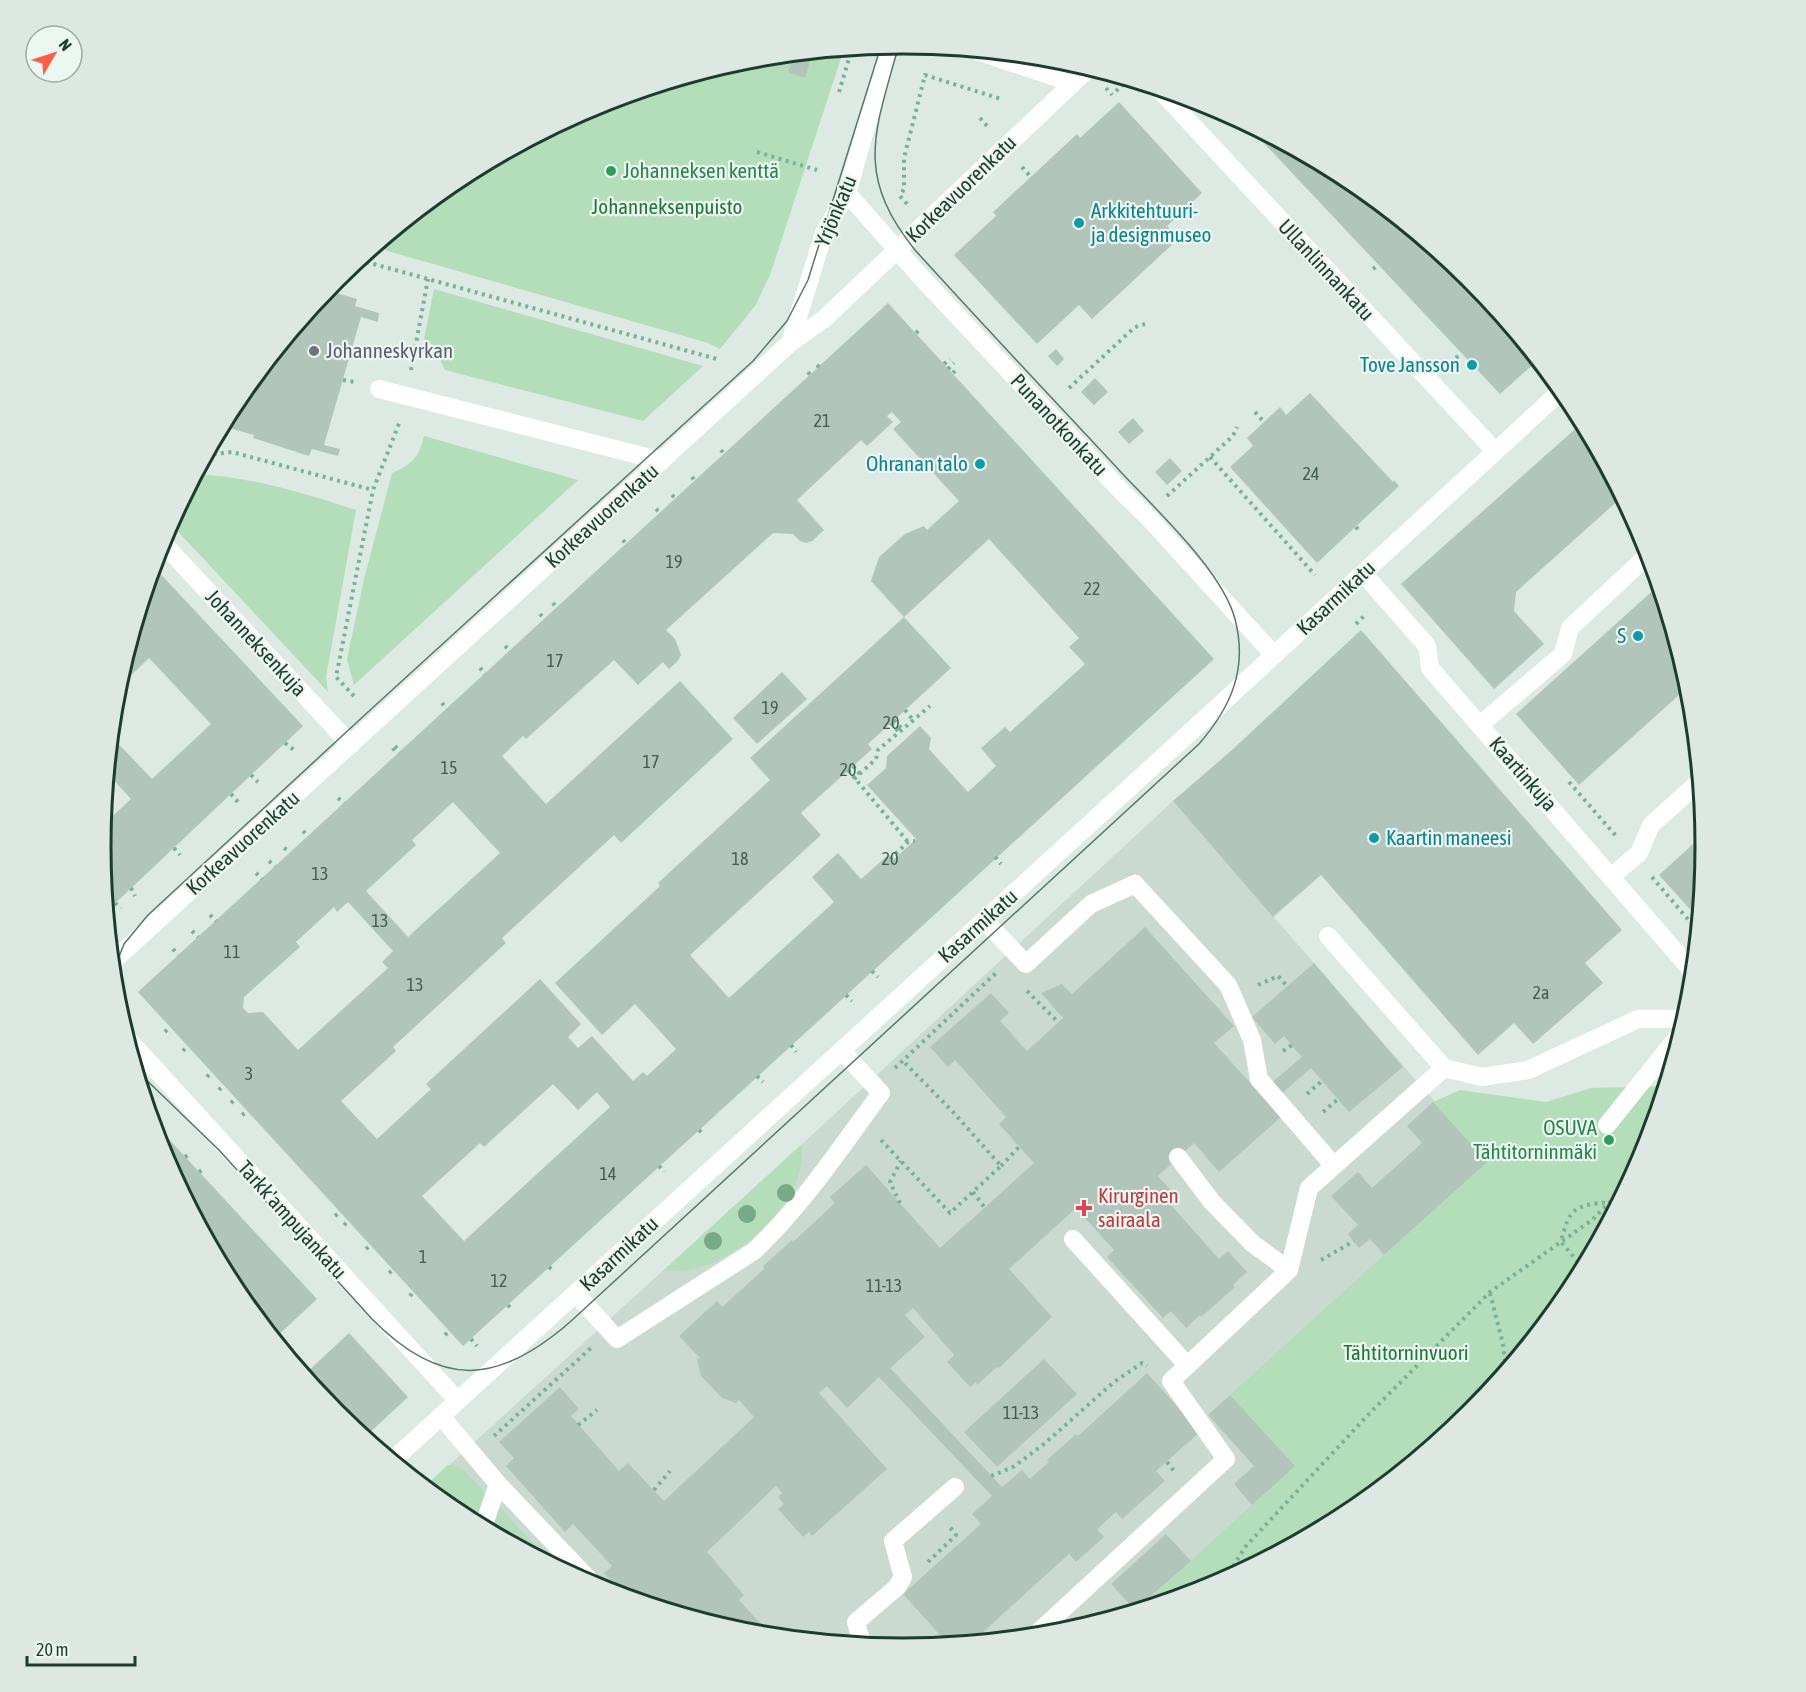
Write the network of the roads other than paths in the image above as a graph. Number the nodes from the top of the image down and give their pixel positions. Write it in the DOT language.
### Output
graph roads {
  1 [pos="887,55"];
  2 [pos="1008,61"];
  3 [pos="1082,75"];
  4 [pos="1073,83"];
  5 [pos="1169,100"];
  6 [pos="847,193"];
  7 [pos="897,251"];
  8 [pos="790,343"];
  9 [pos="379,388"];
  10 [pos="1555,396"];
  11 [pos="1494,450"];
  12 [pos="662,461"];
  13 [pos="169,549"];
  14 [pos="1642,561"];
  15 [pos="1363,573"];
  16 [pos="1274,655"];
  17 [pos="1480,725"];
  18 [pos="351,745"];
  19 [pos="1692,788"];
  20 [pos="1612,876"];
  21 [pos="984,920"];
  22 [pos="1328,936"];
  23 [pos="119,956"];
  24 [pos="1686,963"];
  25 [pos="1676,1019"];
  26 [pos="1669,1048"];
  27 [pos="138,1050"];
  28 [pos="842,1051"];
  29 [pos="1444,1068"];
  30 [pos="1607,1125"];
  31 [pos="1178,1157"];
  32 [pos="1334,1166"];
  33 [pos="1073,1239"];
  34 [pos="1289,1270"];
  35 [pos="576,1294"];
  36 [pos="1182,1370"];
  37 [pos="458,1401"];
  38 [pos="441,1416"];
  39 [pos="398,1455"];
  40 [pos="498,1484"];
  41 [pos="955,1487"];
  42 [pos="486,1519"];
  43 [pos="577,1567"];
  44 [pos="1046,1625"];
  45 [pos="860,1636"];
  1 -- 6 [label="street, Yrjönkatu"];
  2 -- 4 [label="street"];
  3 -- 4 [label="street, Korkeavuorenkatu"];
  4 -- 7 [label="street, Korkeavuorenkatu"];
  5 -- 11 [label="street, Ullanlinnankatu"];
  6 -- 7 [label="street, Punanotkonkatu"];
  6 -- 8 [label="street, Yrjönkatu"];
  7 -- 8 [label="street, Korkeavuorenkatu"];
  7 -- 16 [label="street, Punanotkonkatu"];
  8 -- 12 [label="street, Korkeavuorenkatu"];
  9 -- 12 [label="street"];
  10 -- 11 [label="street, Kasarmikatu"];
  11 -- 15 [label="street, Kasarmikatu"];
  12 -- 18 [label="street, Korkeavuorenkatu"];
  13 -- 18 [label="street, Johanneksenkuja"];
  14 -- 17 [label="street"];
  15 -- 16 [label="street, Kasarmikatu"];
  15 -- 17 [label="street, Kaartinkuja"];
  16 -- 21 [label="street, Kasarmikatu"];
  17 -- 20 [label="street, Kaartinkuja"];
  18 -- 23 [label="street, Korkeavuorenkatu"];
  19 -- 20 [label="street"];
  20 -- 24 [label="street, Kaartinkuja"];
  21 -- 28 [label="street, Kasarmikatu"];
  21 -- 32 [label="street"];
  22 -- 29 [label="street"];
  25 -- 29 [label="street"];
  26 -- 30 [label="street"];
  27 -- 37 [label="street, Tarkk'ampujankatu"];
  28 -- 35 [label="street, Kasarmikatu"];
  28 -- 35 [label="street"];
  29 -- 32 [label="street"];
  31 -- 34 [label="street"];
  32 -- 34 [label="street"];
  33 -- 36 [label="street"];
  34 -- 36 [label="street"];
  35 -- 37 [label="street, Kasarmikatu"];
  36 -- 44 [label="street"];
  37 -- 38 [label="street, Kasarmikatu"];
  38 -- 39 [label="street, Kasarmikatu"];
  38 -- 40 [label="street"];
  40 -- 42 [label="street"];
  40 -- 43 [label="street"];
  41 -- 45 [label="street"];
}
